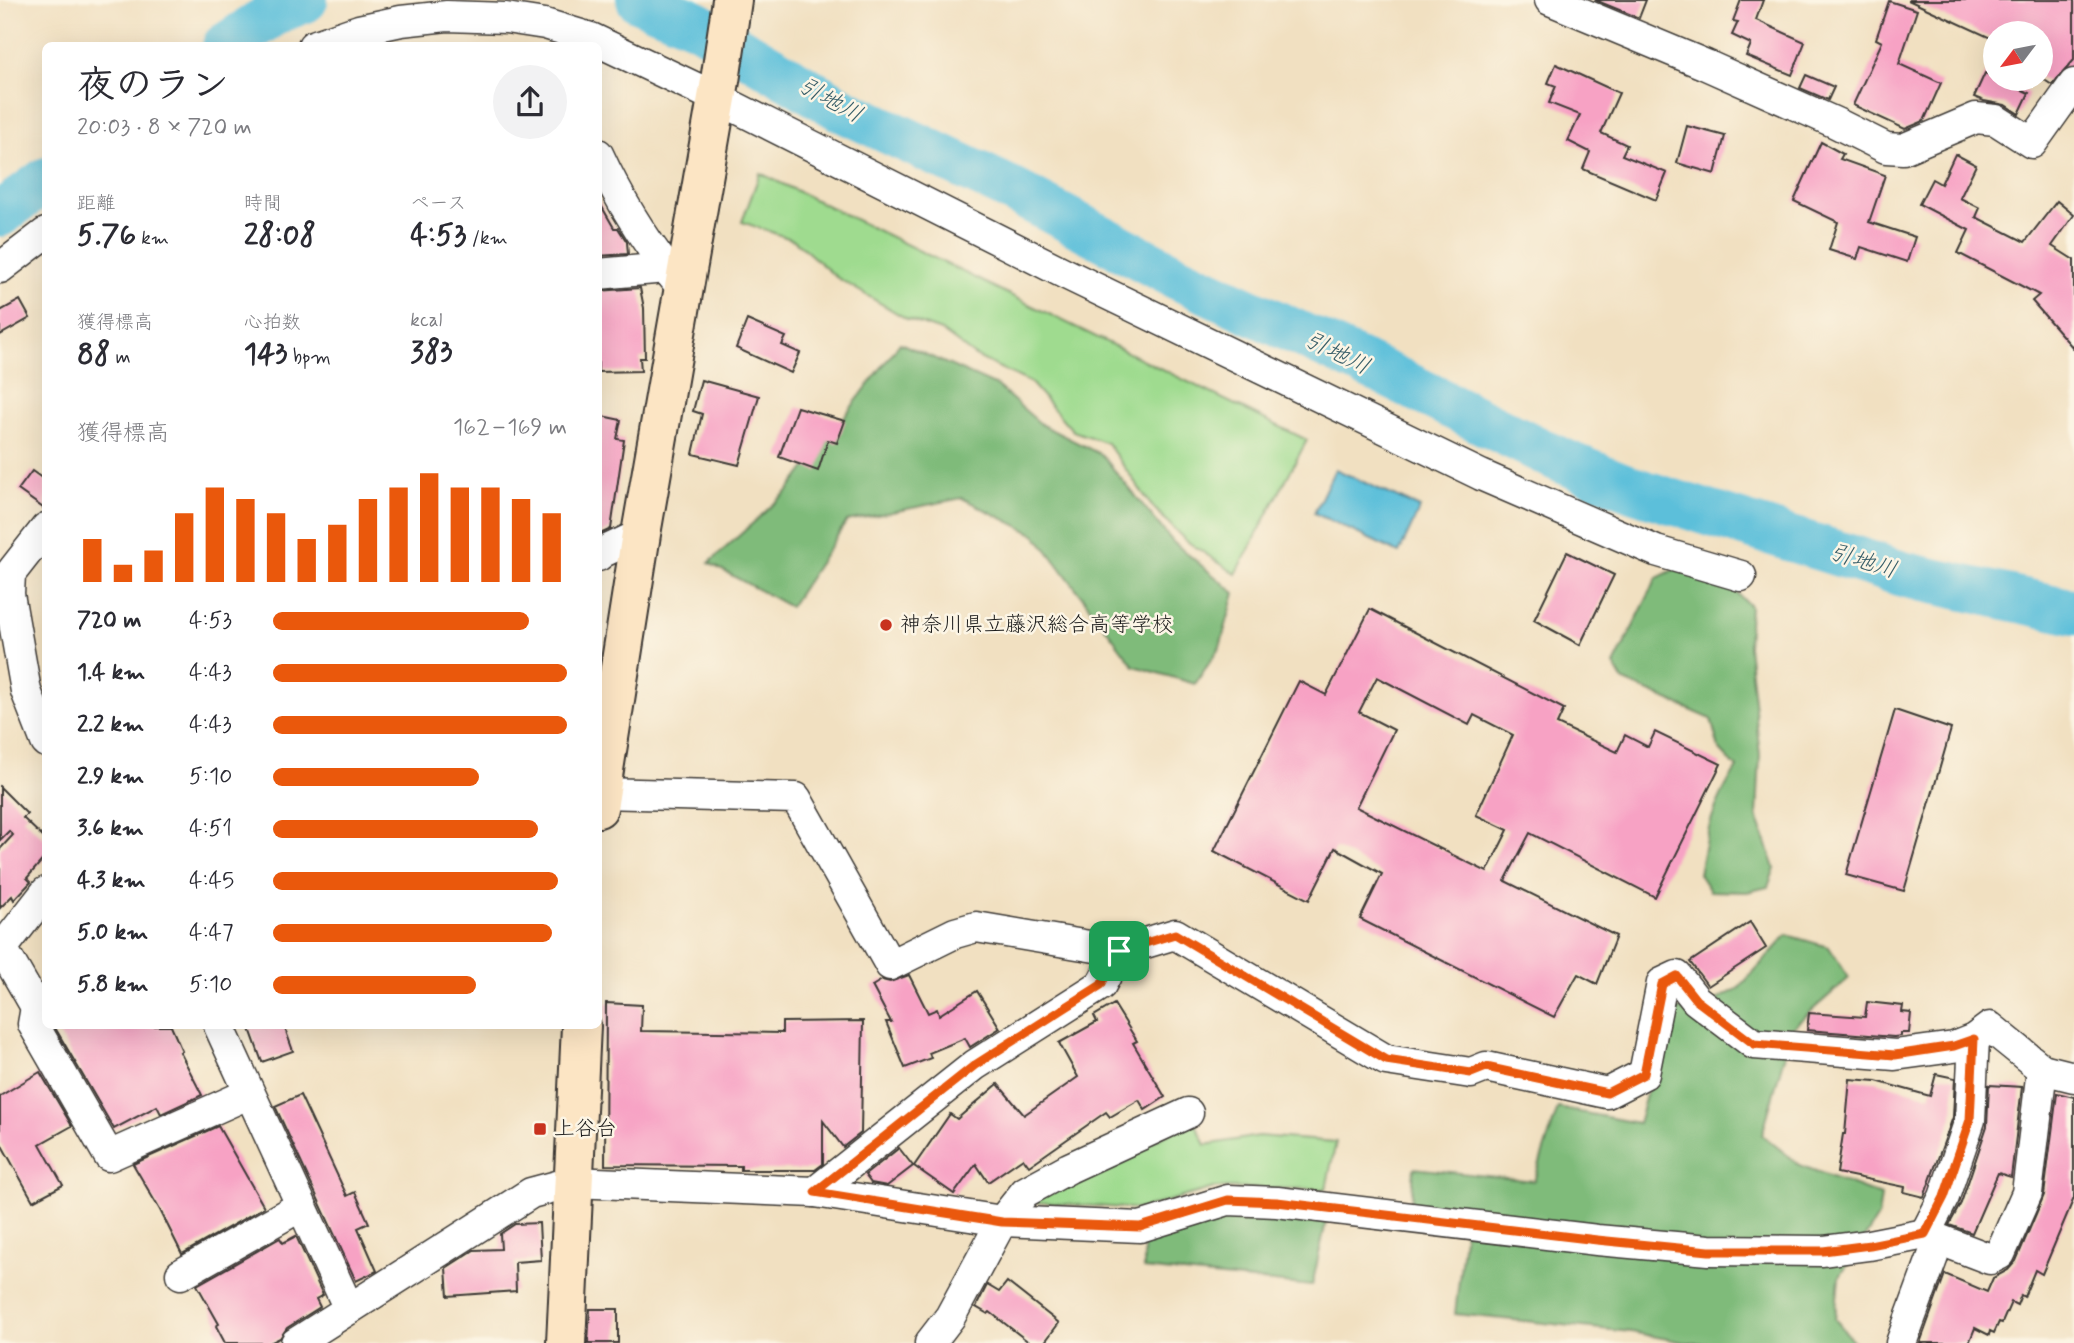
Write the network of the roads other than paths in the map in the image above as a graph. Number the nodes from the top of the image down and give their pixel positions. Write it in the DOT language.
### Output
graph roads {
  1 [pos="1550,0"];
  2 [pos="730,13"];
  3 [pos="549,35"];
  4 [pos="324,42"];
  5 [pos="601,42"];
  6 [pos="602,42"];
  7 [pos="2074,84"];
  8 [pos="718,89"];
  9 [pos="602,163"];
  10 [pos="42,236"];
  11 [pos="0,268"];
  12 [pos="602,274"];
  13 [pos="674,279"];
  14 [pos="42,533"];
  15 [pos="641,534"];
  16 [pos="602,553"];
  17 [pos="1741,576"];
  18 [pos="42,733"];
  19 [pos="602,781"];
  20 [pos="602,800"];
  21 [pos="42,896"];
  22 [pos="3,939"];
  23 [pos="1119,951"];
  24 [pos="41,1005"];
  25 [pos="220,1029"];
  26 [pos="573,1035"];
  27 [pos="1974,1039"];
  28 [pos="2042,1069"];
  29 [pos="2074,1077"];
  30 [pos="248,1094"];
  31 [pos="1188,1113"];
  32 [pos="572,1182"];
  33 [pos="815,1192"];
  34 [pos="301,1206"];
  35 [pos="1002,1222"];
  36 [pos="1932,1237"];
  37 [pos="181,1274"];
  38 [pos="349,1309"];
  39 [pos="296,1343"];
  40 [pos="566,1343"];
  41 [pos="930,1343"];
  42 [pos="1901,1343"];
  1 -- 7 [label="street"];
  2 -- 8 [label="street"];
  3 -- 4 [label="street"];
  3 -- 5 [label="street"];
  6 -- 8 [label="street"];
  8 -- 13 [label="street"];
  8 -- 17 [label="street"];
  9 -- 13 [label="street"];
  10 -- 11 [label="street"];
  12 -- 13 [label="street"];
  13 -- 15 [label="street"];
  14 -- 18 [label="street"];
  15 -- 16 [label="street"];
  15 -- 19 [label="street"];
  20 -- 23 [label="street"];
  21 -- 22 [label="street"];
  22 -- 24 [label="street"];
  23 -- 27 [label="street"];
  23 -- 33 [label="street"];
  24 -- 30 [label="street"];
  25 -- 30 [label="street"];
  26 -- 32 [label="street"];
  27 -- 28 [label="street"];
  27 -- 36 [label="street"];
  28 -- 29 [label="street"];
  28 -- 36 [label="street"];
  30 -- 34 [label="street"];
  31 -- 35 [label="street"];
  32 -- 33 [label="street"];
  32 -- 38 [label="street"];
  32 -- 40 [label="street"];
  33 -- 35 [label="street"];
  34 -- 37 [label="street"];
  34 -- 38 [label="street"];
  35 -- 36 [label="street"];
  35 -- 41 [label="street"];
  36 -- 42 [label="street"];
  38 -- 39 [label="street"];
}
